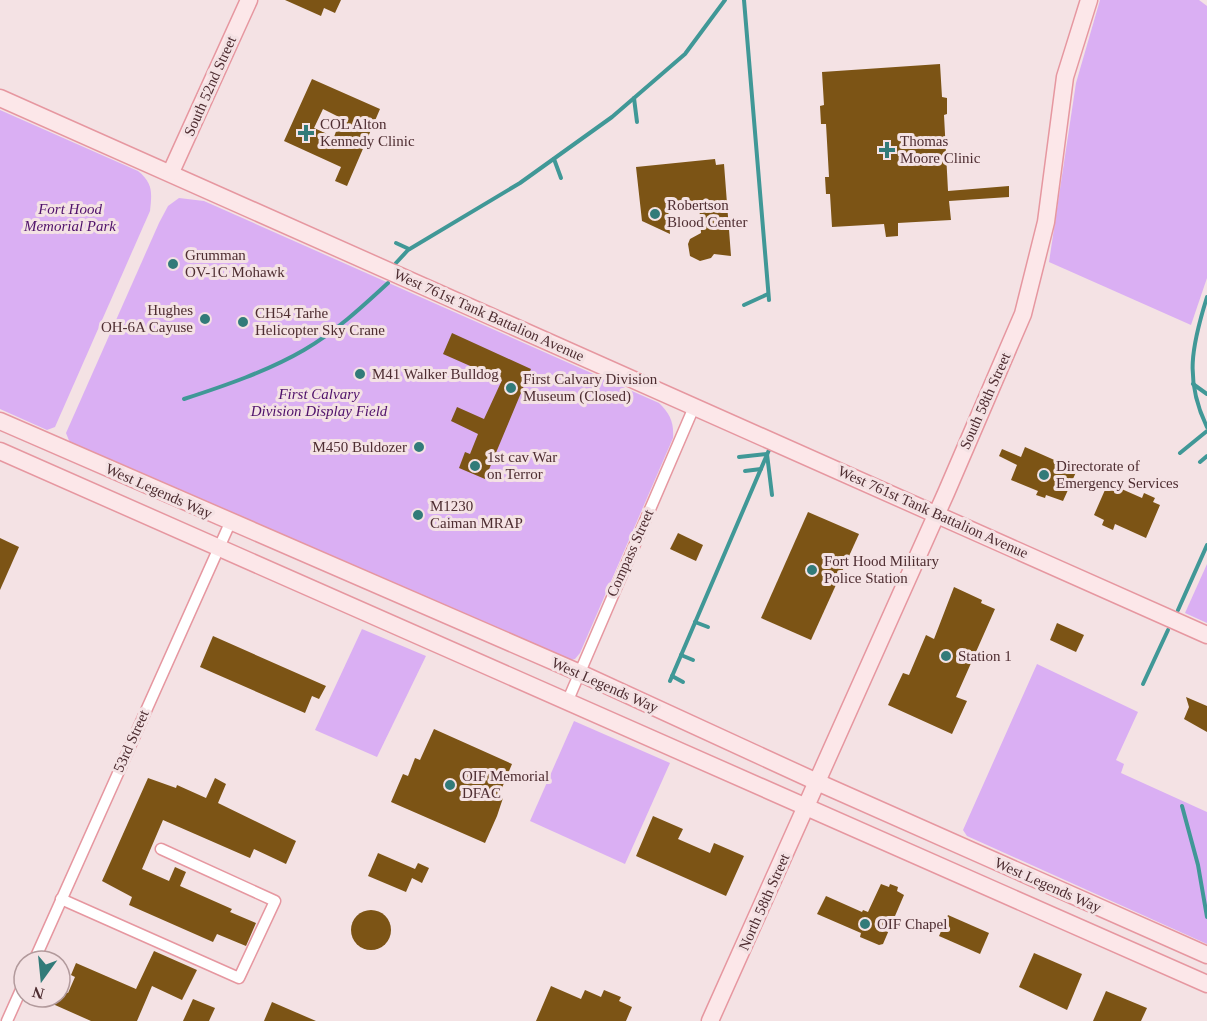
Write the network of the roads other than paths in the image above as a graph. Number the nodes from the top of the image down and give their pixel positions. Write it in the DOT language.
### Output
graph roads {
  1 [pos="249,0"];
  2 [pos="1089,0"];
  3 [pos="0,98"];
  4 [pos="171,172"];
  5 [pos="694,407"];
  6 [pos="0,421"];
  7 [pos="0,452"];
  8 [pos="936,513"];
  9 [pos="230,523"];
  10 [pos="218,547"];
  11 [pos="1207,635"];
  12 [pos="580,673"];
  13 [pos="568,700"];
  14 [pos="817,782"];
  15 [pos="806,807"];
  16 [pos="161,849"];
  17 [pos="61,899"];
  18 [pos="39,949"];
  19 [pos="1207,955"];
  20 [pos="1207,984"];
  21 [pos="710,1021"];
  1 -- 4 [label="street, South 52nd Street"];
  2 -- 8 [label="street, South 58th Street"];
  3 -- 4 [label="street, West 761st Tank Battalion Avenue"];
  4 -- 5 [label="street, West 761st Tank Battalion Avenue"];
  5 -- 8 [label="street, West 761st Tank Battalion Avenue"];
  5 -- 12 [label="street, Compass Street"];
  6 -- 9 [label="street, West Legends Way"];
  7 -- 10 [label="street, West Legends Way"];
  8 -- 11 [label="street, West 761st Tank Battalion Avenue"];
  8 -- 14 [label="street, South 58th Street"];
  9 -- 10 [label="street, 53rd Street"];
  9 -- 12 [label="street, West Legends Way"];
  10 -- 13 [label="street, West Legends Way"];
  10 -- 17 [label="street, 53rd Street"];
  12 -- 13 [label="street, Compass Street"];
  12 -- 14 [label="street, West Legends Way"];
  13 -- 15 [label="street, West Legends Way"];
  14 -- 15 [label="street, North 58th Street"];
  14 -- 19 [label="street, West Legends Way"];
  15 -- 20 [label="street, West Legends Way"];
  15 -- 21 [label="street, North 58th Street"];
  16 -- 17 [label="street"];
  17 -- 18 [label="street, 53rd Street"];
}
